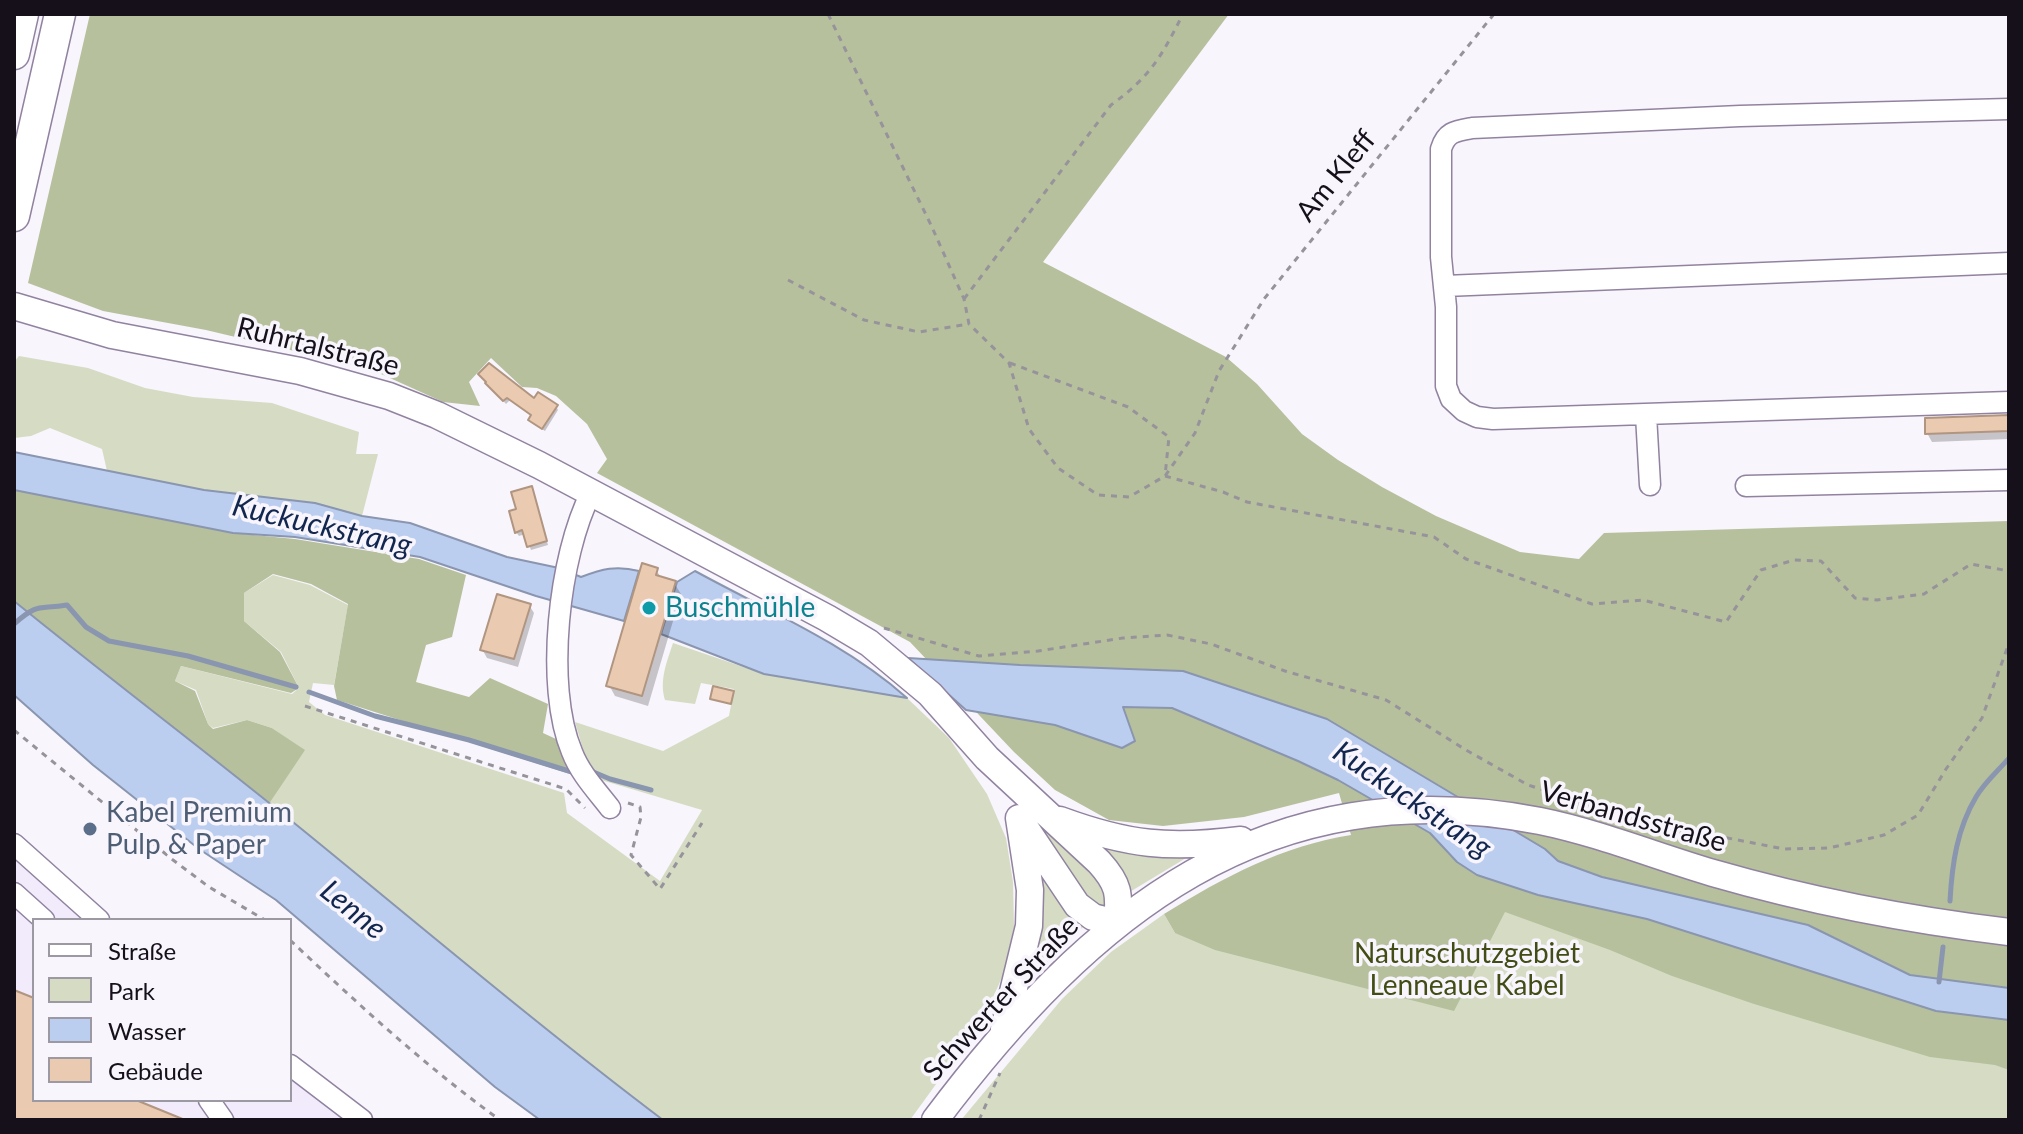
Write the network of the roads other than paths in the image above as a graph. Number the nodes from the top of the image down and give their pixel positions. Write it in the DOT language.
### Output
graph roads {
  1 [pos="23,14"];
  2 [pos="60,14"];
  3 [pos="14,54"];
  4 [pos="2009,109"];
  5 [pos="14,216"];
  6 [pos="2009,263"];
  7 [pos="1445,286"];
  8 [pos="14,306"];
  9 [pos="2009,402"];
  10 [pos="1646,415"];
  11 [pos="2009,480"];
  12 [pos="1650,485"];
  13 [pos="1746,486"];
  14 [pos="591,493"];
  15 [pos="987,758"];
  16 [pos="610,808"];
  17 [pos="1048,815"];
  18 [pos="1019,818"];
  19 [pos="1268,837"];
  20 [pos="14,844"];
  21 [pos="14,893"];
  22 [pos="42,918"];
  23 [pos="97,918"];
  24 [pos="1117,923"];
  25 [pos="2009,932"];
  26 [pos="994,1046"];
  27 [pos="292,1067"];
  28 [pos="210,1102"];
  29 [pos="223,1120"];
  30 [pos="362,1120"];
  31 [pos="935,1120"];
  1 -- 3 [label="highway"];
  2 -- 5 [label="highway"];
  4 -- 7 [label="street"];
  6 -- 7 [label="street"];
  7 -- 10 [label="street"];
  8 -- 14 [label="main road, Ruhrtalstraße"];
  9 -- 10 [label="street"];
  10 -- 12 [label="street"];
  11 -- 13 [label="street"];
  14 -- 15 [label="main road, Ruhrtalstraße"];
  14 -- 16 [label="street"];
  15 -- 17 [label="main road, Ruhrtalstraße"];
  15 -- 18 [label="main road, Ruhrtalstraße"];
  17 -- 19 [label="main road"];
  17 -- 24 [label="main road, Ruhrtalstraße"];
  18 -- 24 [label="main road, Ruhrtalstraße"];
  18 -- 26 [label="main road"];
  19 -- 24 [label="main road, Verbandsstraße"];
  19 -- 25 [label="main road, Verbandsstraße"];
  20 -- 23 [label="street"];
  21 -- 22 [label="street"];
  24 -- 26 [label="main road, Schwerter Straße"];
  26 -- 31 [label="main road, Schwerter Straße"];
  27 -- 30 [label="street"];
  28 -- 29 [label="street"];
}
